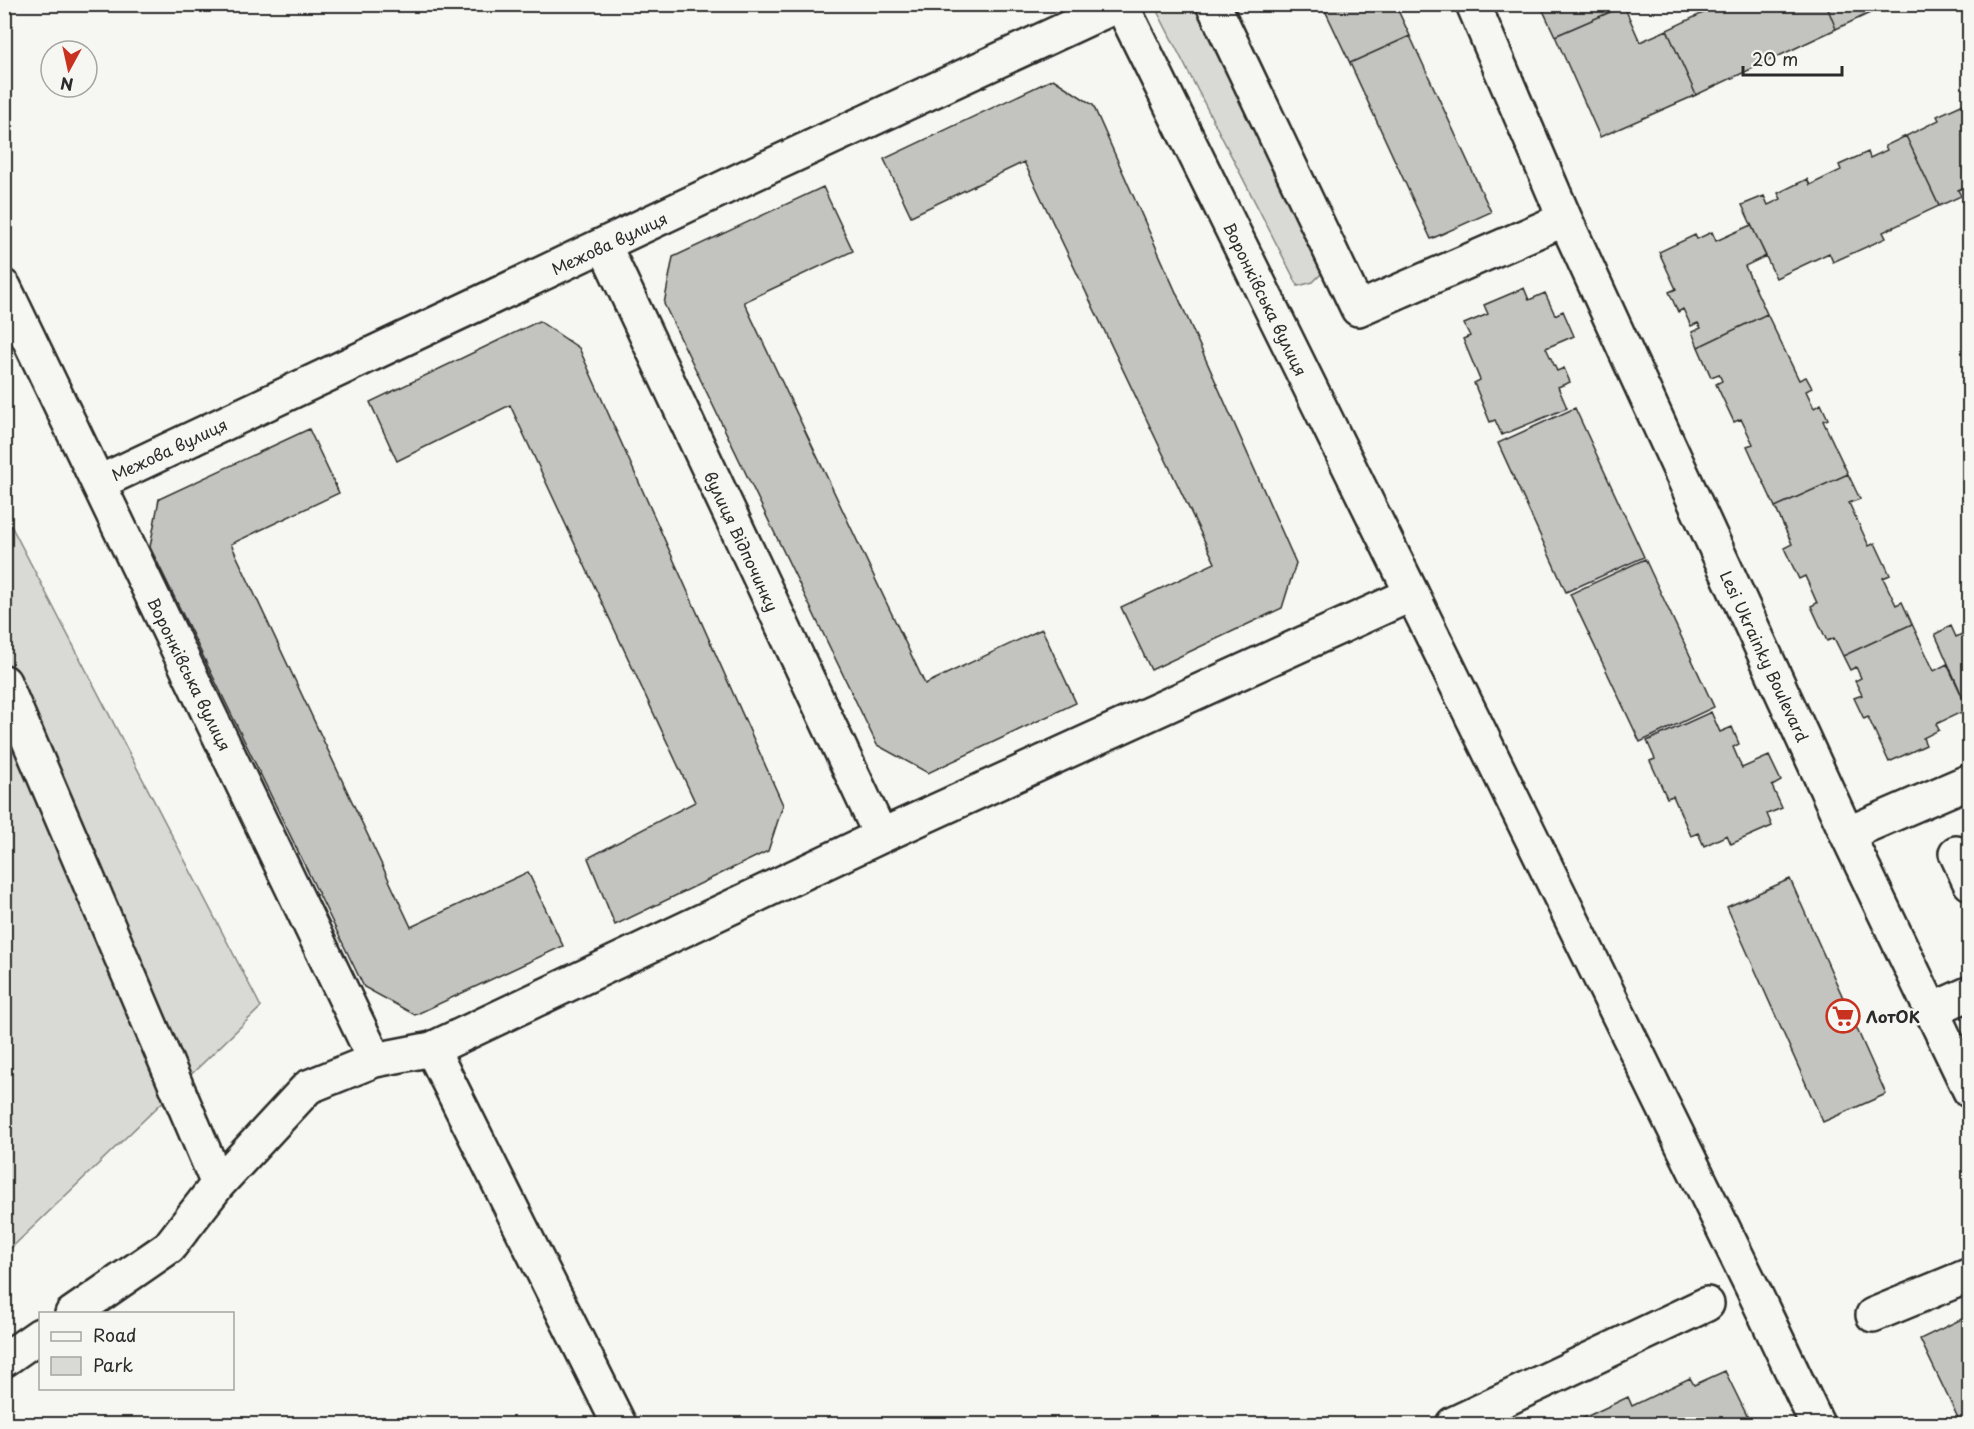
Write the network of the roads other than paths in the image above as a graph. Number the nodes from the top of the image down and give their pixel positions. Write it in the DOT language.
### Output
graph roads {
  1 [pos="1121,4"];
  2 [pos="1213,4"];
  3 [pos="1473,4"];
  4 [pos="1565,219"];
  5 [pos="604,245"];
  6 [pos="4,287"];
  7 [pos="98,483"];
  8 [pos="1412,594"];
  9 [pos="4,682"];
  10 [pos="1970,781"];
  11 [pos="1847,834"];
  12 [pos="881,836"];
  13 [pos="1956,854"];
  14 [pos="1970,883"];
  15 [pos="1970,993"];
  16 [pos="1932,1010"];
  17 [pos="432,1049"];
  18 [pos="375,1060"];
  19 [pos="1970,1092"];
  20 [pos="218,1185"];
  21 [pos="1970,1275"];
  22 [pos="1707,1304"];
  23 [pos="75,1312"];
  24 [pos="1873,1316"];
  25 [pos="39,1336"];
  26 [pos="4,1360"];
  27 [pos="619,1425"];
  28 [pos="1453,1425"];
  29 [pos="1817,1425"];
  1 -- 5 [label="street, Межова вулиця"];
  1 -- 8 [label="street, Воронківська вулиця"];
  2 -- 4 [label="street"];
  3 -- 4 [label="street, Lesi Ukrainky Boulevard"];
  4 -- 11 [label="street, Lesi Ukrainky Boulevard"];
  5 -- 7 [label="street, Межова вулиця"];
  5 -- 12 [label="street, вулиця Відпочинку"];
  6 -- 7 [label="street, Воронківська вулиця"];
  7 -- 18 [label="street, Воронківська вулиця"];
  8 -- 12 [label="street"];
  8 -- 29 [label="street, Воронківська вулиця"];
  9 -- 20 [label="street"];
  10 -- 11 [label="street"];
  11 -- 16 [label="street, Lesi Ukrainky Boulevard"];
  12 -- 17 [label="street"];
  13 -- 14 [label="street"];
  15 -- 16 [label="street"];
  16 -- 19 [label="street, Lesi Ukrainky Boulevard"];
  17 -- 18 [label="street"];
  17 -- 27 [label="street"];
  18 -- 20 [label="street"];
  20 -- 23 [label="street"];
  21 -- 24 [label="street"];
  22 -- 28 [label="street"];
  25 -- 26 [label="street"];
}
